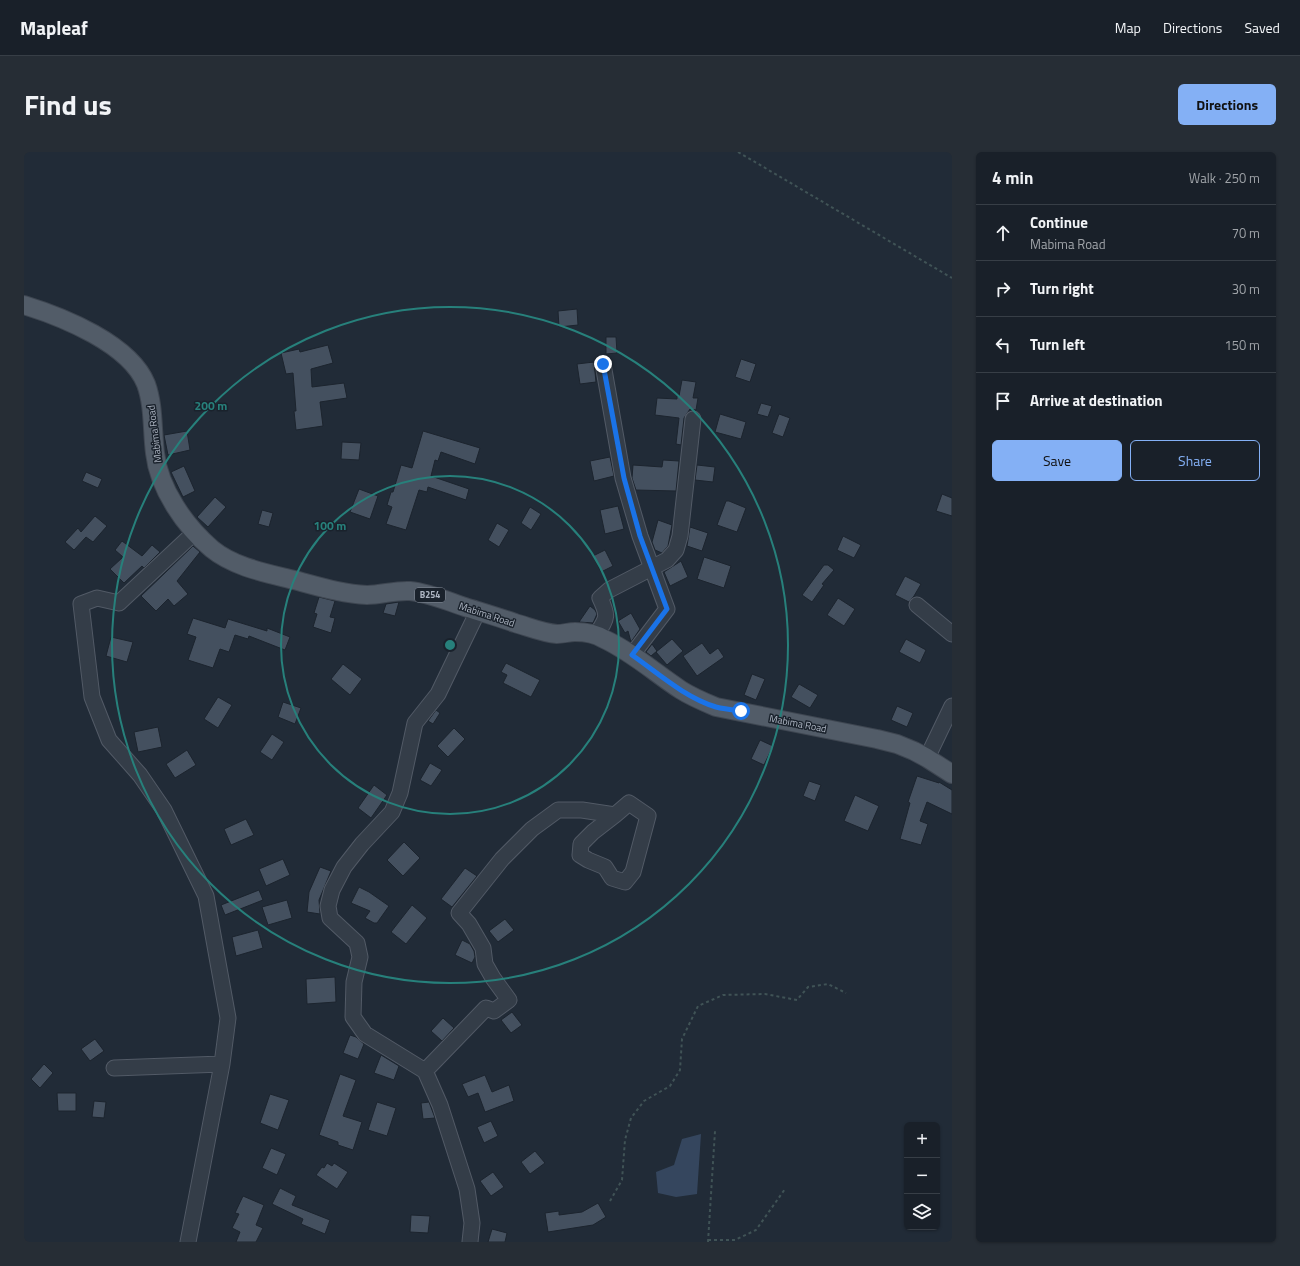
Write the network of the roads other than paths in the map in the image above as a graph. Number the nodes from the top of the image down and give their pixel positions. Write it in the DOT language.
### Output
graph roads {
  1 [pos="24,304"];
  2 [pos="603,364"];
  3 [pos="693,419"];
  4 [pos="194,533"];
  5 [pos="652,568"];
  6 [pos="917,605"];
  7 [pos="478,611"];
  8 [pos="952,634"];
  9 [pos="596,635"];
  10 [pos="632,655"];
  11 [pos="952,706"];
  12 [pos="927,758"];
  13 [pos="952,774"];
  14 [pos="615,815"];
  15 [pos="222,1064"];
  16 [pos="114,1068"];
  17 [pos="425,1071"];
  18 [pos="188,1242"];
  19 [pos="470,1242"];
  1 -- 4 [label="main road, Mabima Road / B254"];
  2 -- 5 [label="street"];
  3 -- 5 [label="street"];
  4 -- 7 [label="main road, Mabima Road / B254"];
  4 -- 15 [label="street"];
  5 -- 9 [label="street"];
  5 -- 10 [label="street"];
  6 -- 8 [label="street"];
  7 -- 9 [label="main road, Mabima Road / B254"];
  7 -- 17 [label="street"];
  9 -- 10 [label="main road, Mabima Road / B254"];
  10 -- 12 [label="main road, Mabima Road / B254"];
  11 -- 12 [label="street"];
  12 -- 13 [label="main road, Mabima Road / B254"];
  14 -- 14 [label="street"];
  14 -- 17 [label="street"];
  15 -- 16 [label="street"];
  15 -- 18 [label="street"];
  17 -- 19 [label="street"];
}
